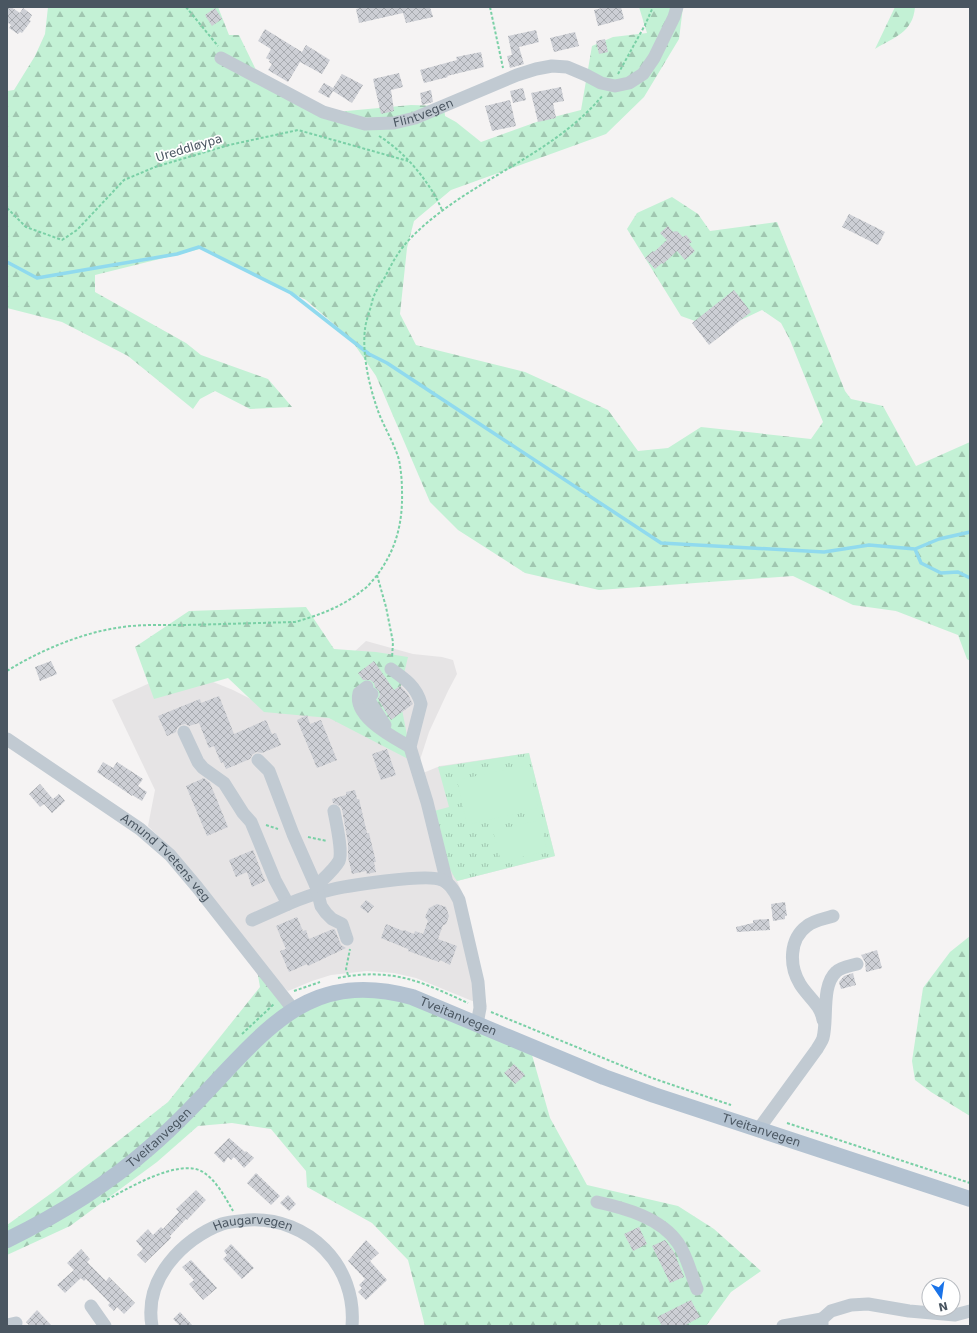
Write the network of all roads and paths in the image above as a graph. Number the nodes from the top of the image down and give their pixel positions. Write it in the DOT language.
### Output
graph roads {
  1 [pos="186,7"];
  2 [pos="490,7"];
  3 [pos="653,7"];
  4 [pos="677,7"];
  5 [pos="221,58"];
  6 [pos="506,80"];
  7 [pos="611,85"];
  8 [pos="365,124"];
  9 [pos="408,161"];
  10 [pos="7,208"];
  11 [pos="442,210"];
  12 [pos="377,575"];
  13 [pos="391,669"];
  14 [pos="7,671"];
  15 [pos="369,691"];
  16 [pos="184,732"];
  17 [pos="7,739"];
  18 [pos="410,747"];
  19 [pos="258,760"];
  20 [pos="334,811"];
  21 [pos="251,822"];
  22 [pos="290,828"];
  23 [pos="296,841"];
  24 [pos="339,844"];
  25 [pos="447,883"];
  26 [pos="317,890"];
  27 [pos="288,904"];
  28 [pos="833,916"];
  29 [pos="252,920"];
  30 [pos="347,939"];
  31 [pos="856,964"];
  32 [pos="348,975"];
  33 [pos="334,979"];
  34 [pos="327,980"];
  35 [pos="289,1003"];
  36 [pos="480,1008"];
  37 [pos="477,1024"];
  38 [pos="824,1027"];
  39 [pos="240,1036"];
  40 [pos="731,1105"];
  41 [pos="768,1117"];
  42 [pos="758,1130"];
  43 [pos="970,1183"];
  44 [pos="970,1199"];
  45 [pos="101,1202"];
  46 [pos="597,1202"];
  47 [pos="239,1221"];
  48 [pos="7,1240"];
  49 [pos="697,1289"];
  50 [pos="91,1306"];
  51 [pos="970,1311"];
  52 [pos="822,1323"];
  53 [pos="105,1326"];
  54 [pos="152,1326"];
  55 [pos="352,1326"];
  56 [pos="783,1326"];
  1 -- 5 [label="path"];
  2 -- 6 [label="path"];
  3 -- 7 [label="path"];
  4 -- 7 [label="street, Flintvegen"];
  5 -- 8 [label="street, Flintvegen"];
  6 -- 7 [label="street, Flintvegen"];
  6 -- 8 [label="street, Flintvegen"];
  7 -- 11 [label="path"];
  8 -- 9 [label="path"];
  9 -- 10 [label="path, Ureddløypa"];
  9 -- 11 [label="path"];
  11 -- 12 [label="path"];
  12 -- 13 [label="path"];
  12 -- 14 [label="path"];
  13 -- 18 [label="street"];
  15 -- 18 [label="street"];
  16 -- 21 [label="street"];
  17 -- 35 [label="street, Amund Tvetens veg"];
  18 -- 25 [label="street"];
  19 -- 22 [label="street"];
  20 -- 24 [label="street"];
  21 -- 23 [label="path"];
  21 -- 27 [label="street"];
  22 -- 23 [label="street"];
  22 -- 24 [label="path"];
  23 -- 26 [label="street"];
  24 -- 26 [label="street"];
  25 -- 26 [label="street"];
  25 -- 36 [label="street"];
  26 -- 27 [label="street"];
  26 -- 30 [label="street"];
  27 -- 29 [label="street"];
  28 -- 38 [label="street"];
  30 -- 32 [label="path"];
  31 -- 38 [label="street"];
  32 -- 33 [label="path"];
  32 -- 36 [label="path"];
  34 -- 35 [label="path"];
  35 -- 37 [label="main road, Tveitanvegen"];
  35 -- 39 [label="path"];
  35 -- 48 [label="main road, Tveitanvegen"];
  36 -- 37 [label="street"];
  36 -- 40 [label="path"];
  37 -- 42 [label="main road, Tveitanvegen"];
  38 -- 41 [label="street"];
  41 -- 42 [label="street"];
  41 -- 43 [label="path"];
  42 -- 44 [label="main road, Tveitanvegen"];
  45 -- 47 [label="path"];
  46 -- 49 [label="street"];
  47 -- 54 [label="street, Haugarvegen"];
  47 -- 55 [label="street, Haugarvegen"];
  50 -- 53 [label="street"];
  51 -- 52 [label="street"];
  52 -- 56 [label="street"];
}
